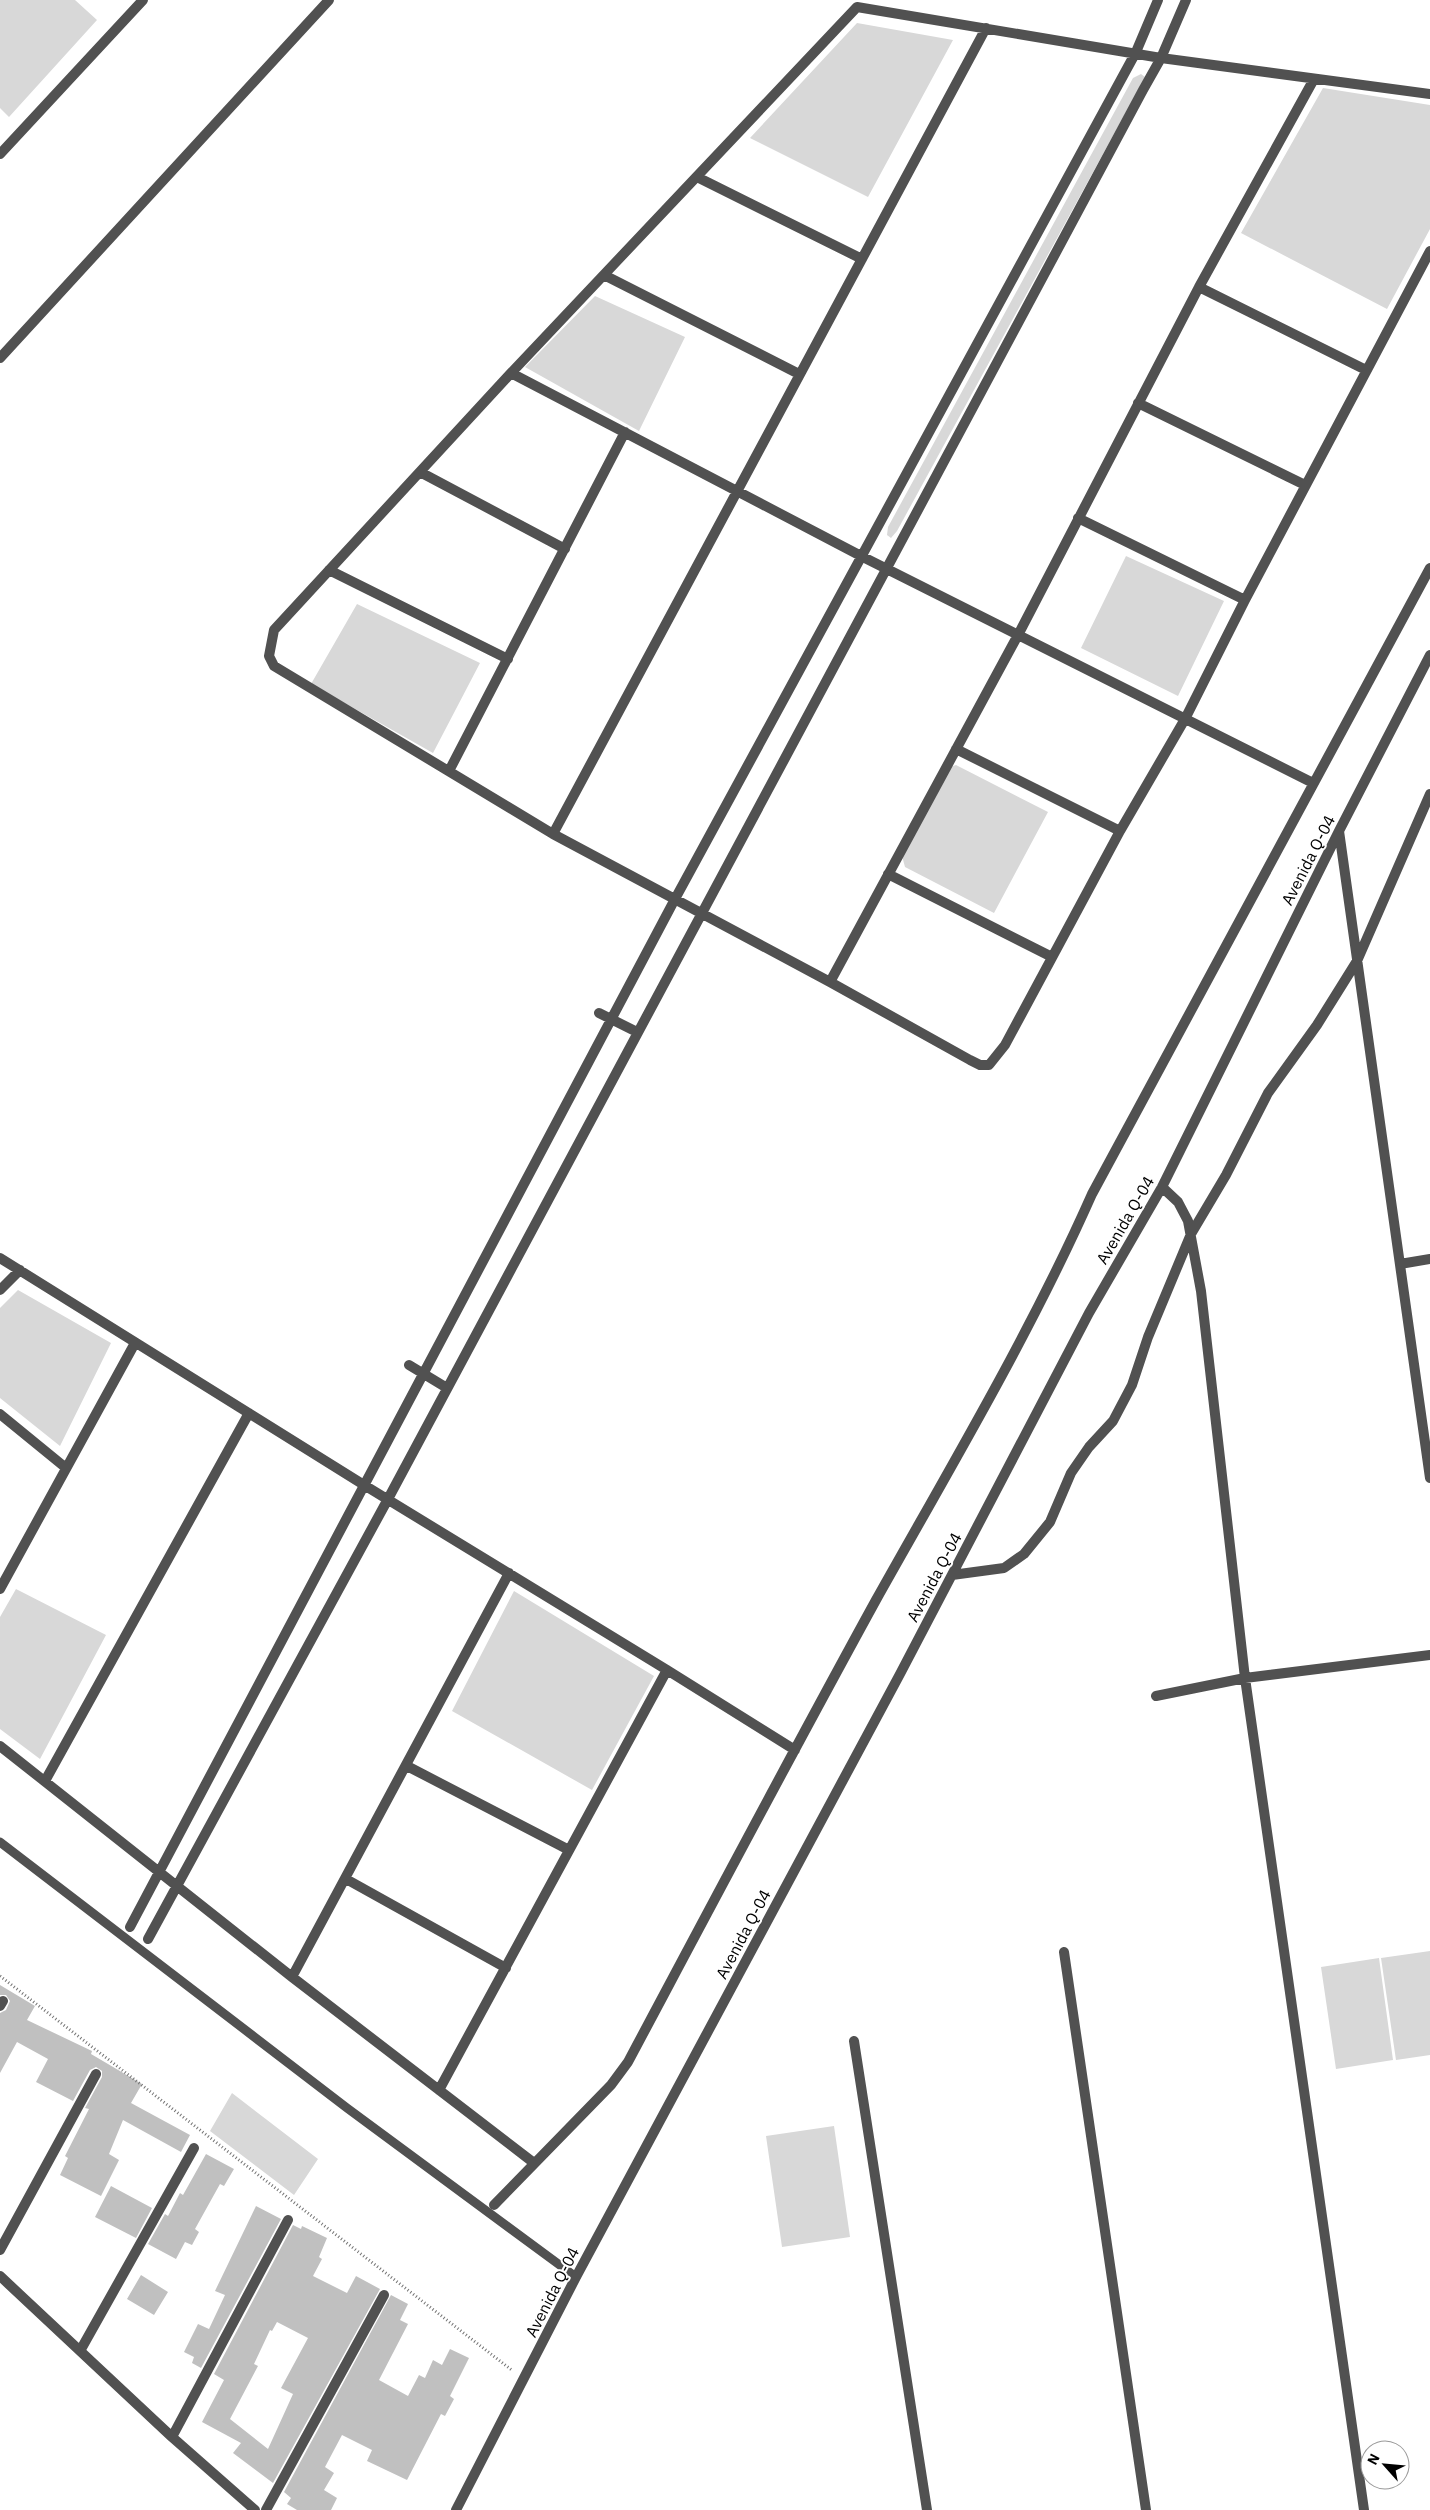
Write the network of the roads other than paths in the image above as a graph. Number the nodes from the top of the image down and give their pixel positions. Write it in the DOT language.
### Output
graph roads {
  1 [pos="143,0"];
  2 [pos="329,0"];
  3 [pos="1158,0"];
  4 [pos="1186,0"];
  5 [pos="986,28"];
  6 [pos="1136,52"];
  7 [pos="1161,58"];
  8 [pos="1314,78"];
  9 [pos="1430,94"];
  10 [pos="0,154"];
  11 [pos="697,177"];
  12 [pos="1430,251"];
  13 [pos="862,259"];
  14 [pos="604,275"];
  15 [pos="1199,287"];
  16 [pos="0,358"];
  17 [pos="1366,370"];
  18 [pos="511,373"];
  19 [pos="800,374"];
  20 [pos="1138,403"];
  21 [pos="625,432"];
  22 [pos="420,472"];
  23 [pos="1305,484"];
  24 [pos="737,491"];
  25 [pos="1078,518"];
  26 [pos="565,549"];
  27 [pos="863,557"];
  28 [pos="1430,568"];
  29 [pos="886,569"];
  30 [pos="329,570"];
  31 [pos="1244,600"];
  32 [pos="1018,635"];
  33 [pos="1430,655"];
  34 [pos="508,659"];
  35 [pos="1185,719"];
  36 [pos="956,748"];
  37 [pos="450,771"];
  38 [pos="1313,783"];
  39 [pos="1430,794"];
  40 [pos="1120,831"];
  41 [pos="1339,831"];
  42 [pos="553,834"];
  43 [pos="888,874"];
  44 [pos="675,899"];
  45 [pos="701,913"];
  46 [pos="1052,957"];
  47 [pos="1357,961"];
  48 [pos="830,982"];
  49 [pos="599,1013"];
  50 [pos="612,1020"];
  51 [pos="637,1032"];
  52 [pos="1162,1187"];
  53 [pos="1191,1234"];
  54 [pos="0,1258"];
  55 [pos="1430,1259"];
  56 [pos="1400,1264"];
  57 [pos="20,1270"];
  58 [pos="0,1290"];
  59 [pos="136,1343"];
  60 [pos="409,1365"];
  61 [pos="423,1374"];
  62 [pos="447,1388"];
  63 [pos="0,1414"];
  64 [pos="249,1414"];
  65 [pos="66,1468"];
  66 [pos="1430,1478"];
  67 [pos="364,1486"];
  68 [pos="388,1499"];
  69 [pos="510,1573"];
  70 [pos="952,1575"];
  71 [pos="1,1586"];
  72 [pos="1430,1655"];
  73 [pos="667,1670"];
  74 [pos="1245,1678"];
  75 [pos="1156,1696"];
  76 [pos="0,1746"];
  77 [pos="795,1750"];
  78 [pos="407,1766"];
  79 [pos="45,1781"];
  80 [pos="0,1842"];
  81 [pos="569,1850"];
  82 [pos="159,1872"];
  83 [pos="346,1879"];
  84 [pos="176,1886"];
  85 [pos="130,1927"];
  86 [pos="148,1939"];
  87 [pos="1064,1952"];
  88 [pos="506,1968"];
  89 [pos="292,1977"];
  90 [pos="854,2041"];
  91 [pos="96,2074"];
  92 [pos="439,2090"];
  93 [pos="194,2148"];
  94 [pos="534,2163"];
  95 [pos="494,2205"];
  96 [pos="288,2220"];
  97 [pos="0,2250"];
  98 [pos="0,2276"];
  99 [pos="576,2277"];
  100 [pos="384,2295"];
  101 [pos="80,2351"];
  102 [pos="172,2437"];
  103 [pos="255,2510"];
  104 [pos="266,2510"];
  105 [pos="456,2510"];
  106 [pos="927,2510"];
  107 [pos="1146,2510"];
  108 [pos="1364,2510"];
  1 -- 10 [label="street"];
  2 -- 16 [label="street"];
  3 -- 6 [label="street"];
  4 -- 7 [label="street"];
  5 -- 6 [label="street"];
  5 -- 11 [label="street"];
  5 -- 13 [label="street"];
  6 -- 7 [label="street"];
  6 -- 27 [label="street"];
  7 -- 8 [label="street"];
  7 -- 29 [label="street"];
  8 -- 9 [label="street"];
  8 -- 15 [label="street"];
  11 -- 13 [label="street"];
  11 -- 14 [label="street"];
  12 -- 17 [label="street"];
  13 -- 19 [label="street"];
  14 -- 18 [label="street"];
  14 -- 19 [label="street"];
  15 -- 17 [label="street"];
  15 -- 20 [label="street"];
  17 -- 23 [label="street"];
  18 -- 21 [label="street"];
  18 -- 22 [label="street"];
  19 -- 24 [label="street"];
  20 -- 23 [label="street"];
  20 -- 25 [label="street"];
  21 -- 24 [label="street"];
  21 -- 26 [label="street"];
  22 -- 26 [label="street"];
  22 -- 30 [label="street"];
  23 -- 31 [label="street"];
  24 -- 27 [label="street"];
  24 -- 42 [label="street"];
  25 -- 31 [label="street"];
  25 -- 32 [label="street"];
  26 -- 34 [label="street"];
  27 -- 29 [label="street"];
  27 -- 44 [label="street"];
  28 -- 38 [label="street"];
  29 -- 32 [label="street"];
  29 -- 45 [label="street"];
  30 -- 34 [label="street"];
  30 -- 37 [label="street"];
  31 -- 35 [label="street"];
  32 -- 35 [label="street"];
  32 -- 36 [label="street"];
  33 -- 41 [label="street, Avenida Q-04"];
  34 -- 37 [label="street"];
  35 -- 38 [label="street"];
  35 -- 40 [label="street"];
  36 -- 40 [label="street"];
  36 -- 43 [label="street"];
  37 -- 42 [label="street"];
  38 -- 77 [label="street"];
  39 -- 47 [label="street"];
  40 -- 46 [label="street"];
  41 -- 47 [label="street"];
  41 -- 52 [label="street, Avenida Q-04"];
  42 -- 44 [label="street"];
  43 -- 46 [label="street"];
  43 -- 48 [label="street"];
  44 -- 45 [label="street"];
  44 -- 50 [label="street"];
  45 -- 48 [label="street"];
  45 -- 51 [label="street"];
  46 -- 48 [label="street"];
  47 -- 53 [label="street"];
  47 -- 56 [label="street"];
  49 -- 50 [label="street"];
  50 -- 51 [label="street"];
  50 -- 61 [label="street"];
  51 -- 62 [label="street"];
  52 -- 53 [label="street"];
  52 -- 70 [label="street, Avenida Q-04"];
  53 -- 70 [label="street"];
  53 -- 74 [label="street"];
  54 -- 57 [label="street"];
  55 -- 56 [label="street"];
  56 -- 66 [label="street"];
  57 -- 58 [label="street"];
  57 -- 59 [label="street"];
  59 -- 64 [label="street"];
  59 -- 65 [label="street"];
  60 -- 61 [label="street"];
  61 -- 62 [label="street"];
  61 -- 67 [label="street"];
  62 -- 68 [label="street"];
  63 -- 65 [label="street"];
  64 -- 67 [label="street"];
  64 -- 79 [label="street"];
  65 -- 71 [label="street"];
  67 -- 68 [label="street"];
  67 -- 82 [label="street"];
  68 -- 69 [label="street"];
  68 -- 84 [label="street"];
  69 -- 73 [label="street"];
  69 -- 78 [label="street"];
  70 -- 99 [label="street, Avenida Q-04"];
  72 -- 74 [label="street"];
  73 -- 77 [label="street"];
  73 -- 81 [label="street"];
  74 -- 75 [label="street"];
  74 -- 108 [label="street"];
  76 -- 79 [label="street"];
  77 -- 94 [label="street"];
  78 -- 81 [label="street"];
  78 -- 83 [label="street"];
  79 -- 82 [label="street"];
  80 -- 99 [label="lane"];
  81 -- 88 [label="street"];
  82 -- 84 [label="street"];
  82 -- 85 [label="street"];
  83 -- 88 [label="street"];
  83 -- 89 [label="street"];
  84 -- 86 [label="street"];
  84 -- 89 [label="street"];
  87 -- 107 [label="street"];
  88 -- 92 [label="street"];
  89 -- 92 [label="street"];
  90 -- 106 [label="street"];
  91 -- 97 [label="street"];
  92 -- 94 [label="street"];
  93 -- 101 [label="street"];
  94 -- 95 [label="street"];
  96 -- 102 [label="street"];
  98 -- 101 [label="street"];
  99 -- 105 [label="street, Avenida Q-04"];
  100 -- 104 [label="street"];
  101 -- 102 [label="street"];
  102 -- 103 [label="street"];
}
